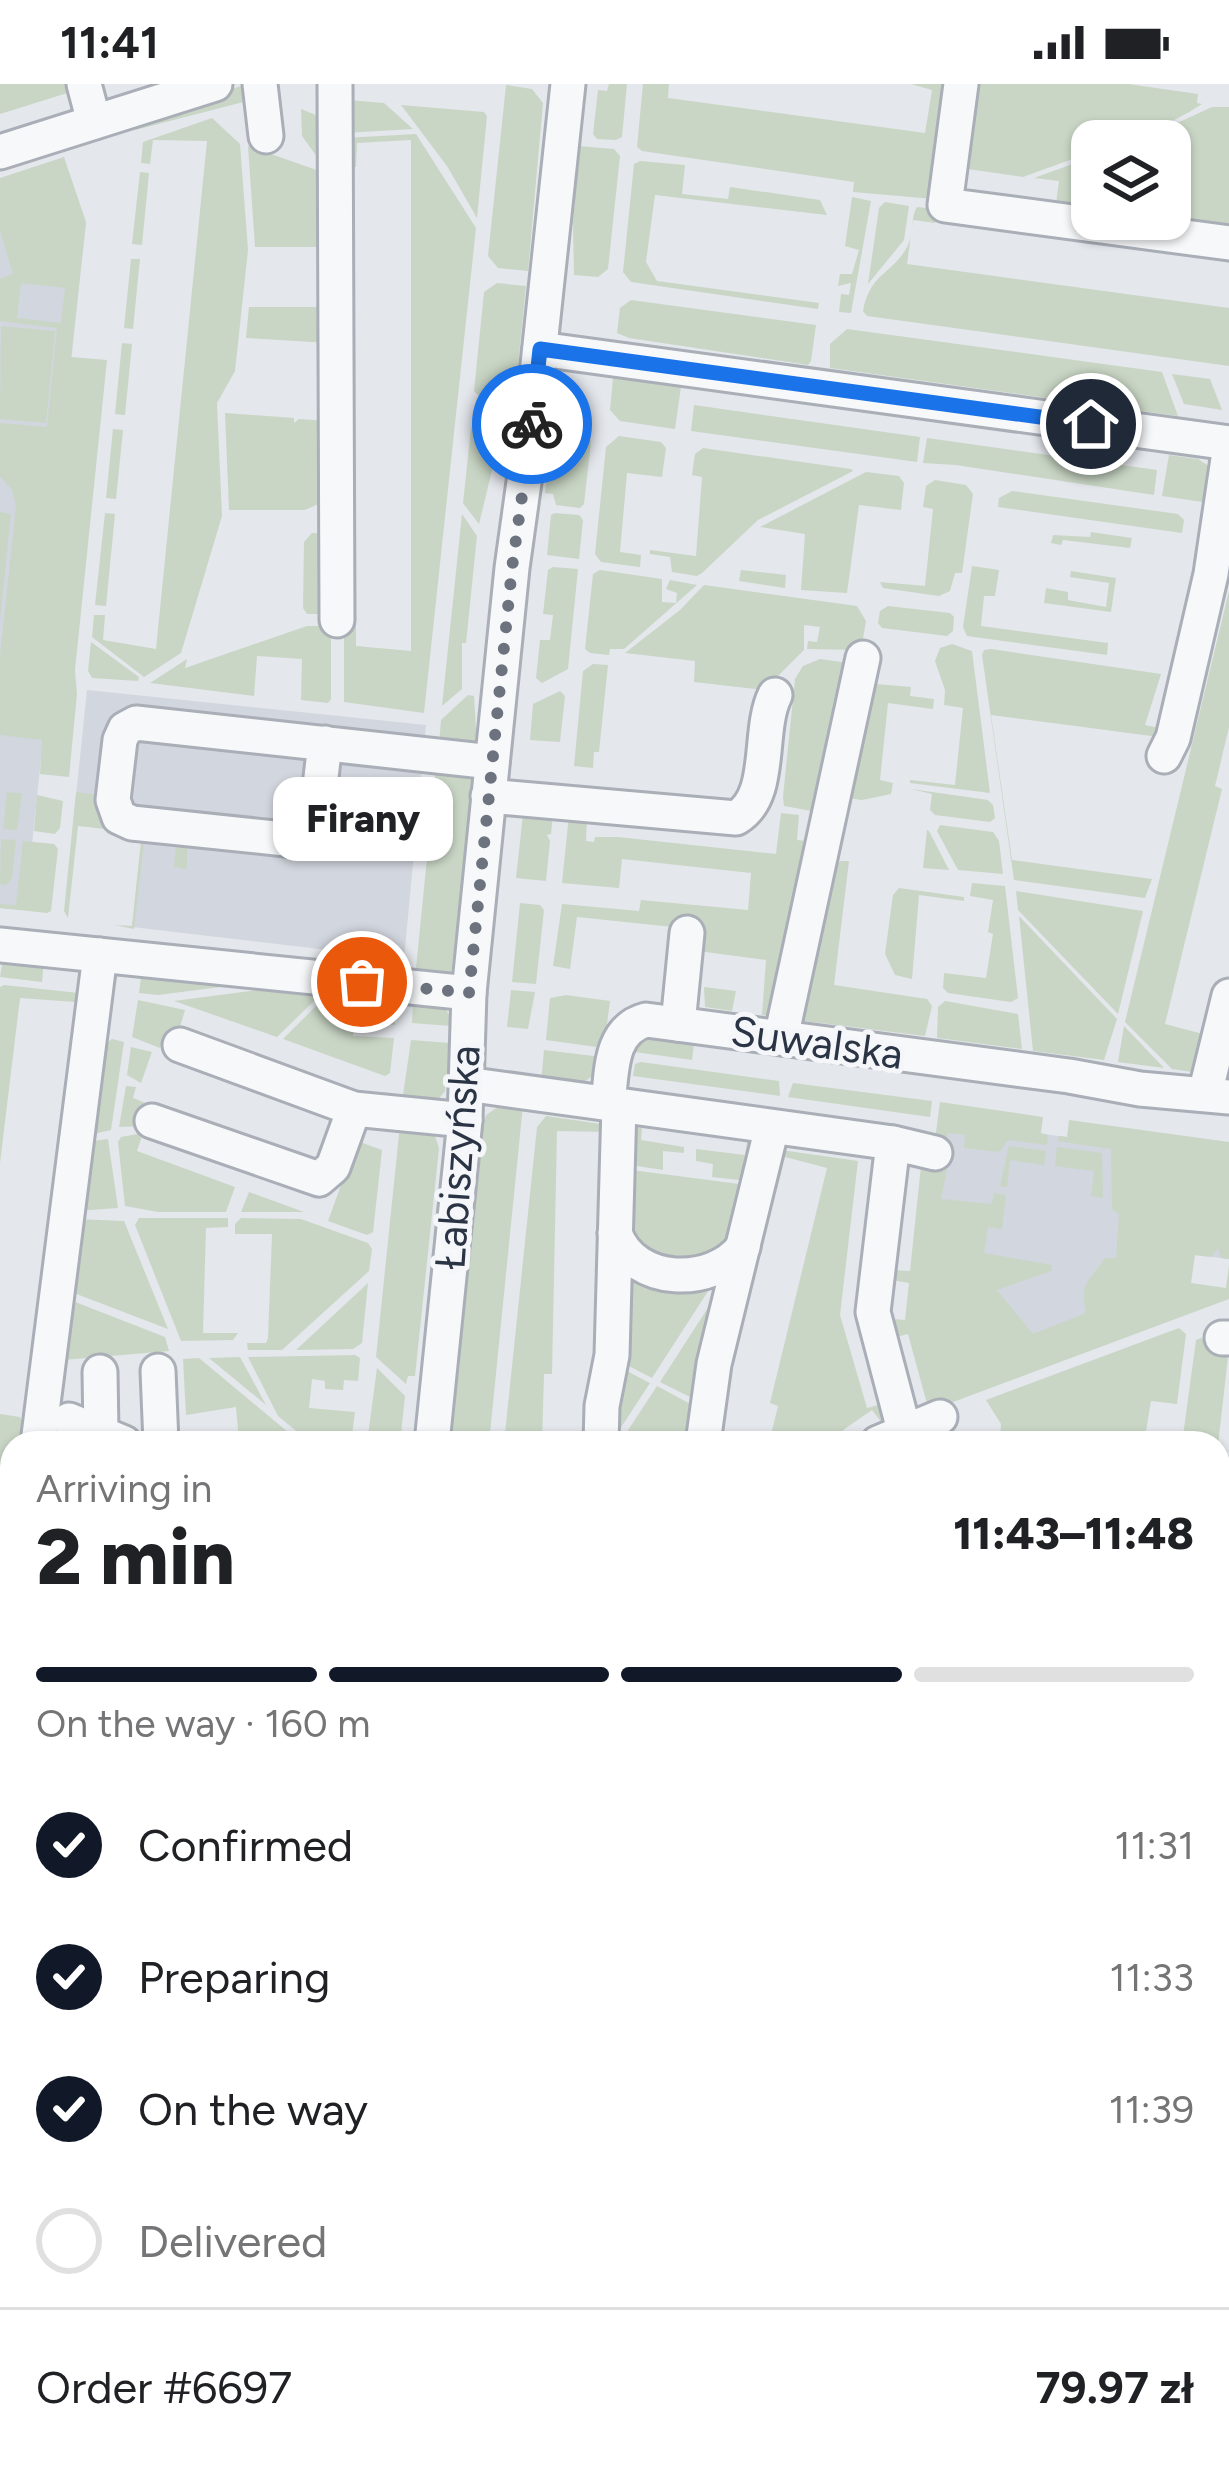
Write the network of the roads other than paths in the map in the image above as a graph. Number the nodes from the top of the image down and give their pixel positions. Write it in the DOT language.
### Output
graph roads {
  1 [pos="84,84"];
  2 [pos="215,84"];
  3 [pos="260,84"];
  4 [pos="335,84"];
  5 [pos="568,84"];
  6 [pos="961,84"];
  7 [pos="174,90"];
  8 [pos="94,122"];
  9 [pos="266,136"];
  10 [pos="0,152"];
  11 [pos="1229,243"];
  12 [pos="540,349"];
  13 [pos="1229,448"];
  14 [pos="338,620"];
  15 [pos="863,658"];
  16 [pos="775,695"];
  17 [pos="325,742"];
  18 [pos="1164,755"];
  19 [pos="492,762"];
  20 [pos="488,796"];
  21 [pos="687,933"];
  22 [pos="0,945"];
  23 [pos="100,955"];
  24 [pos="469,993"];
  25 [pos="1229,996"];
  26 [pos="678,1024"];
  27 [pos="781,1038"];
  28 [pos="180,1045"];
  29 [pos="466,1084"];
  30 [pos="1217,1096"];
  31 [pos="354,1109"];
  32 [pos="615,1114"];
  33 [pos="465,1120"];
  34 [pos="152,1121"];
  35 [pos="772,1126"];
  36 [pos="893,1143"];
  37 [pos="935,1153"];
  38 [pos="615,1233"];
  39 [pos="743,1247"];
  40 [pos="158,1371"];
  41 [pos="100,1372"];
  42 [pos="940,1417"];
  43 [pos="40,1431"];
  44 [pos="98,1431"];
  45 [pos="160,1431"];
  46 [pos="433,1431"];
  47 [pos="608,1431"];
  48 [pos="705,1431"];
  49 [pos="894,1431"];
  50 [pos="908,1431"];
  1 -- 8 [label="street"];
  2 -- 7 [label="street"];
  3 -- 9 [label="street"];
  4 -- 14 [label="street"];
  5 -- 12 [label="street, Łabiszyńska"];
  6 -- 11 [label="street"];
  7 -- 8 [label="street"];
  8 -- 10 [label="street"];
  12 -- 13 [label="street"];
  12 -- 19 [label="street, Łabiszyńska"];
  13 -- 18 [label="street"];
  15 -- 27 [label="street"];
  16 -- 20 [label="street"];
  17 -- 17 [label="street"];
  17 -- 19 [label="street"];
  19 -- 20 [label="street, Łabiszyńska"];
  20 -- 24 [label="street, Łabiszyńska"];
  21 -- 26 [label="street"];
  22 -- 23 [label="street"];
  23 -- 24 [label="street"];
  23 -- 43 [label="street"];
  24 -- 29 [label="street, Łabiszyńska"];
  25 -- 30 [label="street"];
  26 -- 27 [label="street, Suwalska"];
  26 -- 32 [label="street, Suwalska"];
  27 -- 30 [label="street, Suwalska"];
  28 -- 31 [label="street"];
  29 -- 32 [label="street"];
  29 -- 33 [label="street, Łabiszyńska"];
  31 -- 33 [label="street"];
  31 -- 34 [label="street"];
  32 -- 35 [label="street"];
  32 -- 38 [label="street"];
  33 -- 46 [label="street, Łabiszyńska"];
  35 -- 36 [label="street"];
  35 -- 39 [label="street"];
  36 -- 37 [label="street"];
  36 -- 49 [label="street"];
  38 -- 39 [label="street"];
  38 -- 47 [label="street"];
  39 -- 48 [label="street"];
  40 -- 45 [label="street"];
  41 -- 44 [label="street"];
  42 -- 50 [label="street"];
}
